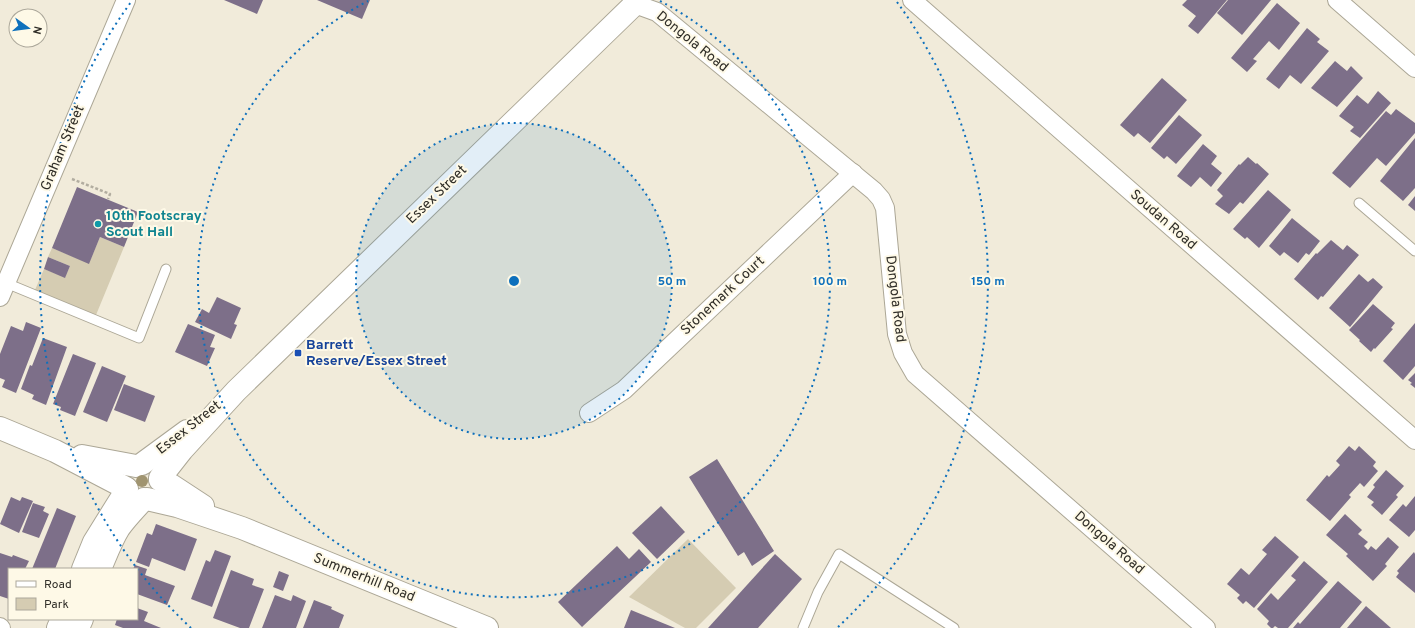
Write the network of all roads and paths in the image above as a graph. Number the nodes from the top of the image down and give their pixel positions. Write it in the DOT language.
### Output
graph roads {
  1 [pos="126,0"];
  2 [pos="912,0"];
  3 [pos="1337,0"];
  4 [pos="637,2"];
  5 [pos="1415,68"];
  6 [pos="53,172"];
  7 [pos="853,173"];
  8 [pos="108,199"];
  9 [pos="1359,202"];
  10 [pos="1415,251"];
  11 [pos="166,269"];
  12 [pos="3,290"];
  13 [pos="236,391"];
  14 [pos="589,413"];
  15 [pos="0,428"];
  16 [pos="1415,440"];
  17 [pos="55,451"];
  18 [pos="139,465"];
  19 [pos="160,479"];
  20 [pos="136,494"];
  21 [pos="242,528"];
  22 [pos="83,568"];
  23 [pos="100,568"];
  24 [pos="487,628"];
  25 [pos="803,628"];
  26 [pos="954,628"];
  27 [pos="1206,628"];
  1 -- 6 [label="street, Graham Street"];
  2 -- 16 [label="street, Soudan Road"];
  3 -- 5 [label="street"];
  4 -- 7 [label="street, Dongola Road"];
  4 -- 13 [label="street, Essex Street"];
  6 -- 8 [label="path"];
  6 -- 12 [label="street, Graham Street"];
  7 -- 14 [label="street, Stonemark Court"];
  7 -- 27 [label="street, Dongola Road"];
  9 -- 10 [label="lane"];
  11 -- 12 [label="lane"];
  13 -- 18 [label="street, Essex Street"];
  13 -- 19 [label="street, Essex Street"];
  15 -- 17 [label="street, Summerhill Road"];
  17 -- 18 [label="street, Summerhill Road"];
  17 -- 20 [label="street, Summerhill Road"];
  18 -- 19 [label="street"];
  18 -- 20 [label="street"];
  19 -- 20 [label="street"];
  19 -- 21 [label="street, Summerhill Road"];
  20 -- 21 [label="street, Summerhill Road"];
  20 -- 22 [label="street"];
  20 -- 23 [label="street"];
  21 -- 24 [label="street, Summerhill Road"];
  25 -- 26 [label="lane"];
}
